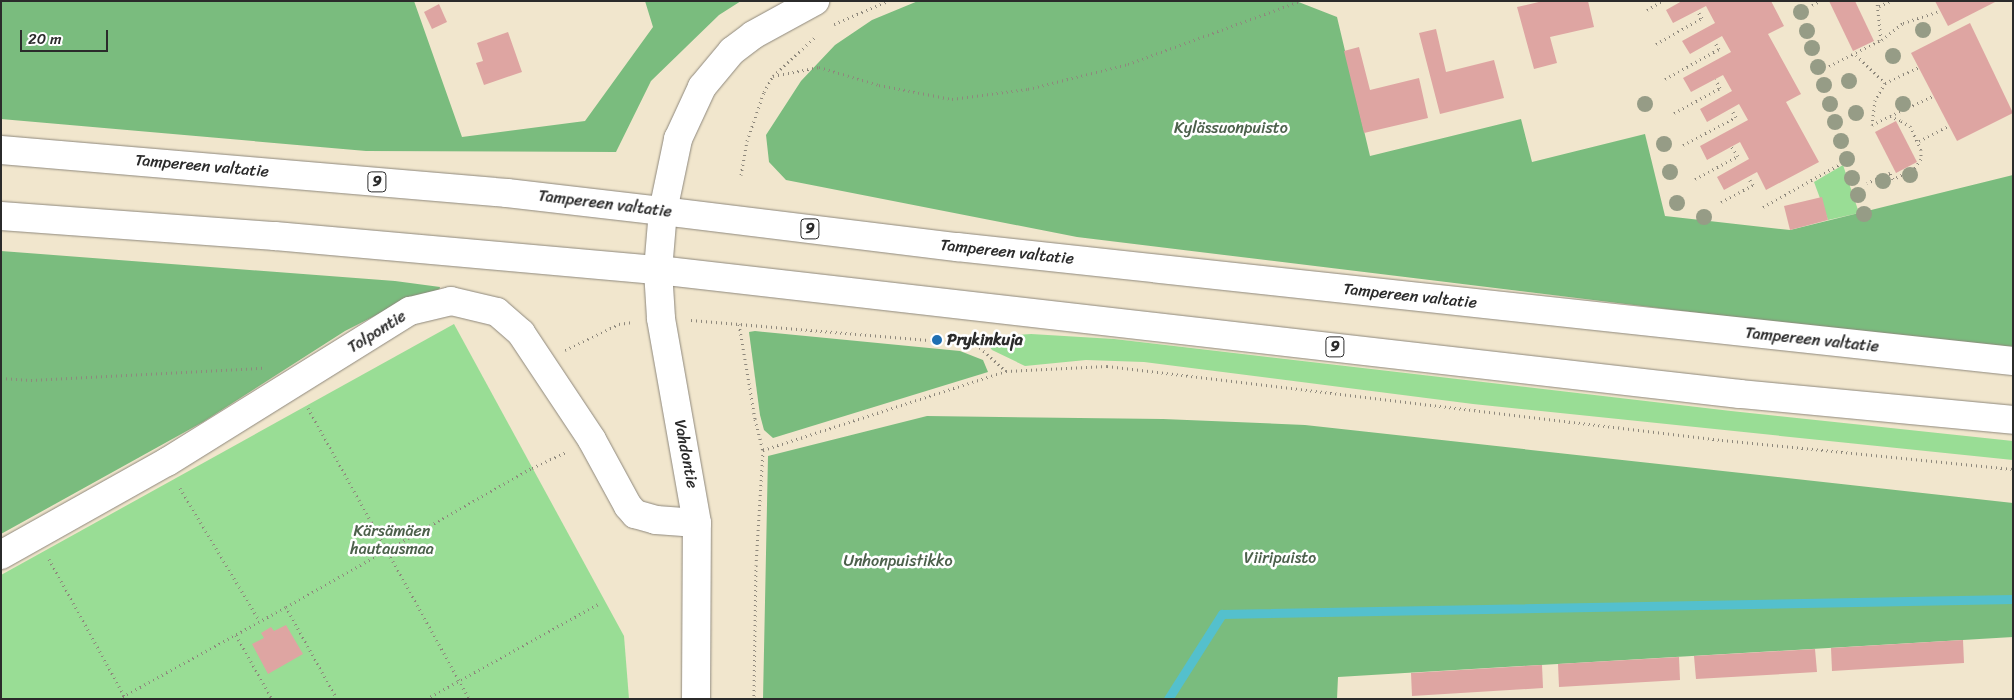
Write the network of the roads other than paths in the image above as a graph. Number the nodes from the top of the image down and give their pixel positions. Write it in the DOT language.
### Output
graph roads {
  1 [pos="815,1"];
  2 [pos="1,150"];
  3 [pos="663,211"];
  4 [pos="1,216"];
  5 [pos="658,270"];
  6 [pos="2013,361"];
  7 [pos="2013,420"];
  8 [pos="697,523"];
  9 [pos="1,555"];
  10 [pos="696,699"];
  1 -- 3 [label="main road, Vahdontie"];
  2 -- 3 [label="main road, Tampereen valtatie / 9"];
  3 -- 5 [label="main road, Vahdontie"];
  3 -- 6 [label="main road, Tampereen valtatie / 9"];
  4 -- 5 [label="main road, 9"];
  5 -- 7 [label="main road, 9"];
  5 -- 8 [label="main road, Vahdontie"];
  8 -- 9 [label="main road, Tolpontie"];
  8 -- 10 [label="main road, Vahdontie"];
}
